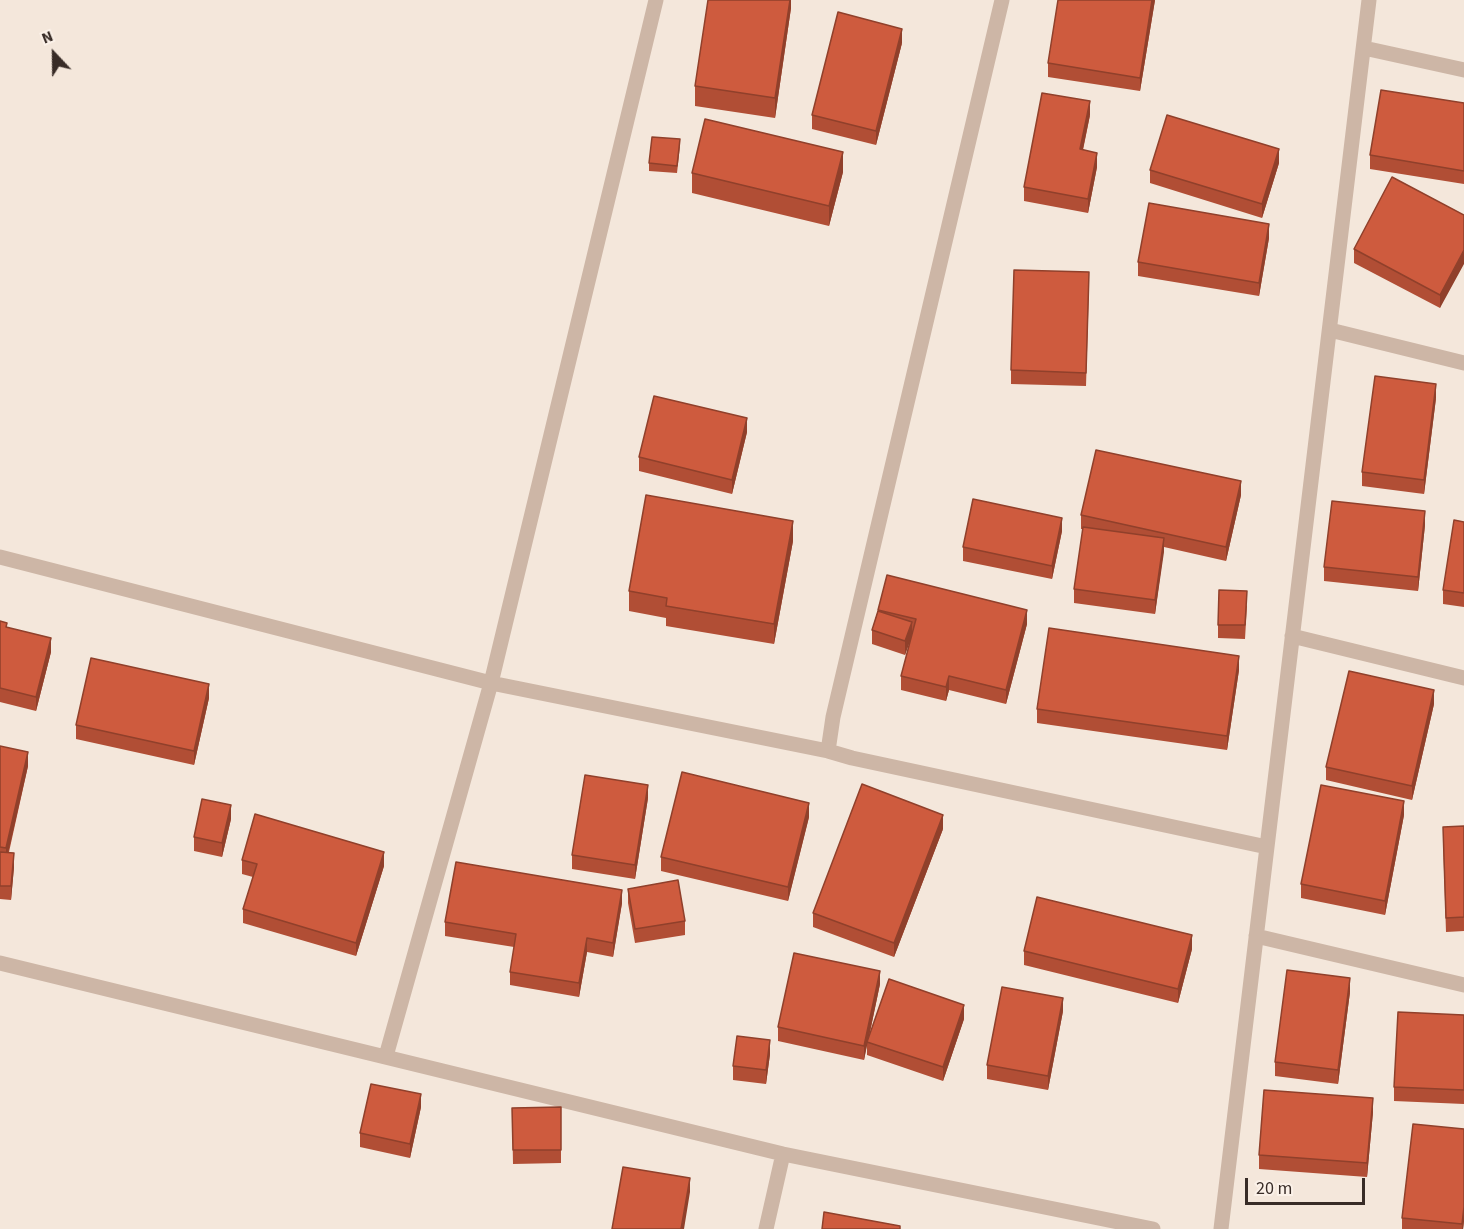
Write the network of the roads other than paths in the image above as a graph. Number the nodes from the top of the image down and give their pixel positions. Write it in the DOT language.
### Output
graph roads {
  1 [pos="656,0"];
  2 [pos="1002,0"];
  3 [pos="1369,0"];
  4 [pos="1364,48"];
  5 [pos="1464,70"];
  6 [pos="1329,330"];
  7 [pos="1464,363"];
  8 [pos="0,557"];
  9 [pos="1292,636"];
  10 [pos="1464,678"];
  11 [pos="491,683"];
  12 [pos="828,751"];
  13 [pos="1267,847"];
  14 [pos="1256,936"];
  15 [pos="0,963"];
  16 [pos="1464,985"];
  17 [pos="386,1056"];
  18 [pos="783,1154"];
  19 [pos="766,1229"];
  20 [pos="1153,1229"];
  21 [pos="1221,1229"];
  1 -- 11 [label="street"];
  2 -- 12 [label="street"];
  3 -- 4 [label="street"];
  4 -- 5 [label="street"];
  4 -- 6 [label="street"];
  6 -- 7 [label="street"];
  6 -- 9 [label="street"];
  8 -- 11 [label="street"];
  9 -- 10 [label="street"];
  9 -- 13 [label="street"];
  11 -- 12 [label="street"];
  11 -- 17 [label="street"];
  12 -- 13 [label="street"];
  13 -- 14 [label="street"];
  14 -- 16 [label="street"];
  14 -- 21 [label="street"];
  15 -- 17 [label="street"];
  17 -- 18 [label="street"];
  18 -- 19 [label="street"];
  18 -- 20 [label="street"];
}
